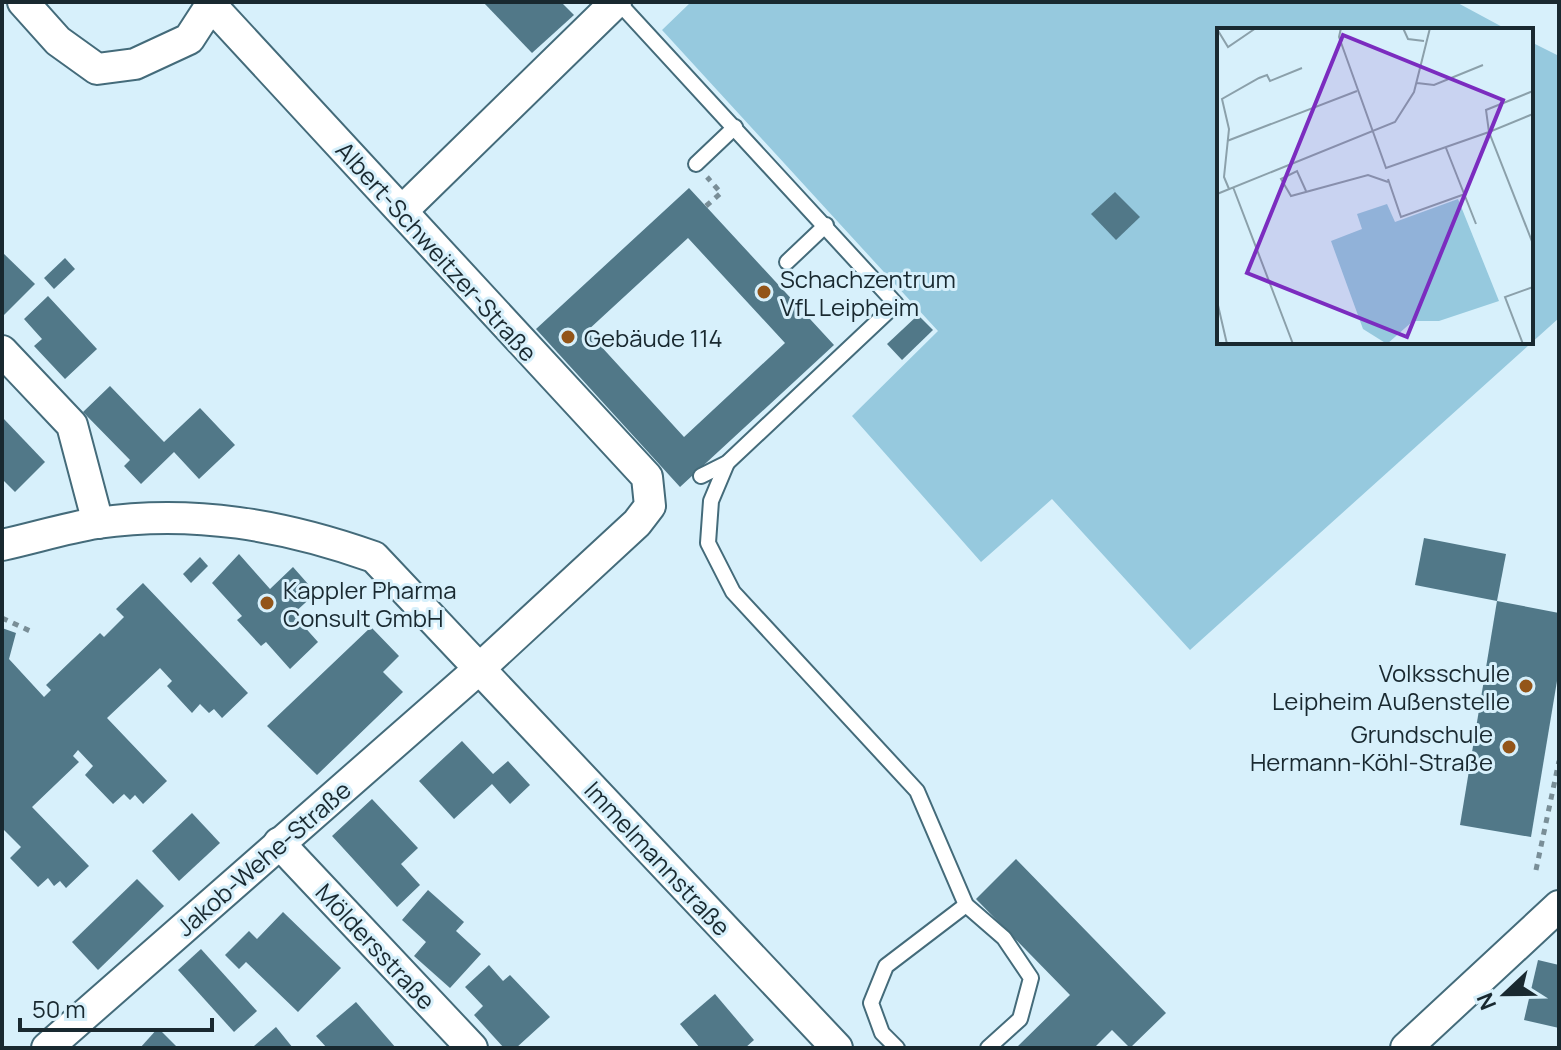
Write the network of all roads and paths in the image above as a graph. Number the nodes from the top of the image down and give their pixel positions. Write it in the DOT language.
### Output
graph roads {
  1 [pos="23,2"];
  2 [pos="617,2"];
  3 [pos="211,3"];
  4 [pos="735,127"];
  5 [pos="696,164"];
  6 [pos="706,206"];
  7 [pos="403,210"];
  8 [pos="826,225"];
  9 [pos="787,262"];
  10 [pos="2,351"];
  11 [pos="727,463"];
  12 [pos="701,476"];
  13 [pos="98,523"];
  14 [pos="2,545"];
  15 [pos="2,618"];
  16 [pos="30,631"];
  17 [pos="479,669"];
  18 [pos="1559,761"];
  19 [pos="279,843"];
  20 [pos="1536,870"];
  21 [pos="966,905"];
  22 [pos="1559,906"];
  23 [pos="47,1048"];
  24 [pos="472,1048"];
  25 [pos="837,1048"];
  26 [pos="897,1048"];
  27 [pos="988,1048"];
  28 [pos="1406,1048"];
  1 -- 3 [label="street, Albert-Schweitzer-Straße"];
  2 -- 4 [label="lane"];
  2 -- 7 [label="street"];
  3 -- 7 [label="street, Albert-Schweitzer-Straße"];
  4 -- 5 [label="lane"];
  4 -- 8 [label="lane"];
  5 -- 6 [label="path"];
  7 -- 17 [label="street, Albert-Schweitzer-Straße"];
  8 -- 9 [label="lane"];
  8 -- 11 [label="lane"];
  10 -- 13 [label="street"];
  11 -- 12 [label="lane"];
  11 -- 21 [label="lane"];
  13 -- 14 [label="street, Immelmannstraße"];
  13 -- 17 [label="street, Immelmannstraße"];
  15 -- 16 [label="path"];
  17 -- 19 [label="street, Jakob-Wehe-Straße"];
  17 -- 25 [label="street, Immelmannstraße"];
  18 -- 20 [label="path"];
  19 -- 23 [label="street, Jakob-Wehe-Straße"];
  19 -- 24 [label="street, Möldersstraße"];
  21 -- 26 [label="lane"];
  21 -- 27 [label="lane"];
  22 -- 28 [label="street"];
}
